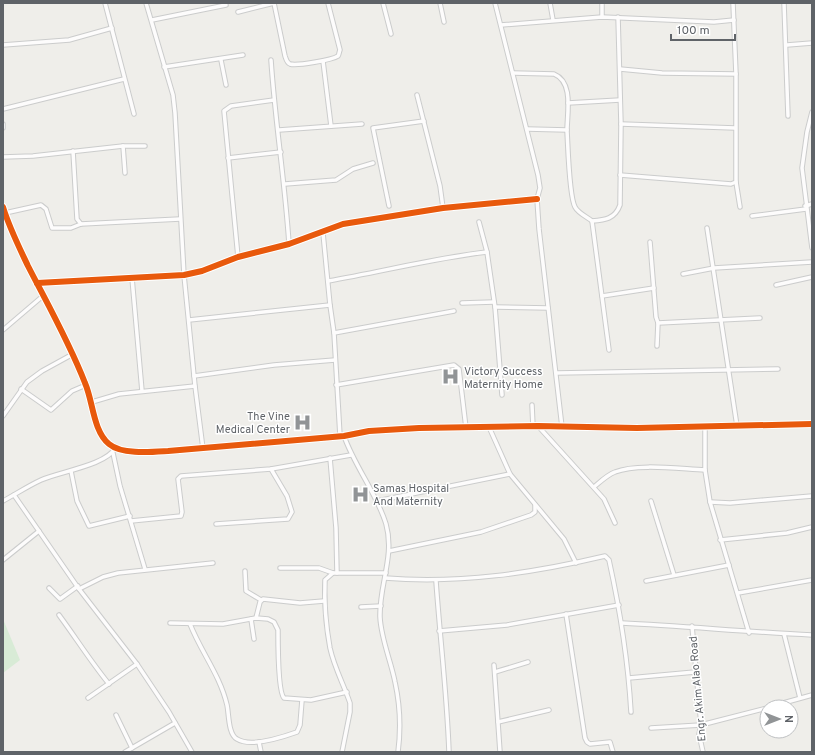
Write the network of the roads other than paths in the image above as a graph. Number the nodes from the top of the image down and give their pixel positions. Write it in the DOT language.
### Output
graph roads {
  1 [pos="105,3"];
  2 [pos="146,3"];
  3 [pos="274,3"];
  4 [pos="328,3"];
  5 [pos="383,3"];
  6 [pos="440,3"];
  7 [pos="496,3"];
  8 [pos="550,3"];
  9 [pos="602,3"];
  10 [pos="733,3"];
  11 [pos="784,3"];
  12 [pos="226,6"];
  13 [pos="238,12"];
  14 [pos="602,17"];
  15 [pos="618,17"];
  16 [pos="152,20"];
  17 [pos="554,20"];
  18 [pos="734,20"];
  19 [pos="444,22"];
  20 [pos="501,25"];
  21 [pos="112,28"];
  22 [pos="391,34"];
  23 [pos="812,43"];
  24 [pos="3,45"];
  25 [pos="787,45"];
  26 [pos="243,55"];
  27 [pos="221,60"];
  28 [pos="271,60"];
  29 [pos="323,61"];
  30 [pos="164,67"];
  31 [pos="620,69"];
  32 [pos="513,74"];
  33 [pos="736,74"];
  34 [pos="124,79"];
  35 [pos="226,86"];
  36 [pos="417,95"];
  37 [pos="274,100"];
  38 [pos="620,100"];
  39 [pos="568,103"];
  40 [pos="3,109"];
  41 [pos="812,112"];
  42 [pos="134,114"];
  43 [pos="788,116"];
  44 [pos="424,121"];
  45 [pos="3,124"];
  46 [pos="362,124"];
  47 [pos="621,124"];
  48 [pos="331,126"];
  49 [pos="3,128"];
  50 [pos="735,128"];
  51 [pos="527,129"];
  52 [pos="279,130"];
  53 [pos="567,130"];
  54 [pos="123,146"];
  55 [pos="145,146"];
  56 [pos="73,151"];
  57 [pos="281,152"];
  58 [pos="3,157"];
  59 [pos="228,158"];
  60 [pos="373,164"];
  61 [pos="126,173"];
  62 [pos="620,174"];
  63 [pos="736,182"];
  64 [pos="285,184"];
  65 [pos="538,199"];
  66 [pos="812,204"];
  67 [pos="389,206"];
  68 [pos="3,207"];
  69 [pos="740,207"];
  70 [pos="443,208"];
  71 [pos="806,208"];
  72 [pos="5,213"];
  73 [pos="752,216"];
  74 [pos="180,219"];
  75 [pos="479,222"];
  76 [pos="592,222"];
  77 [pos="81,224"];
  78 [pos="707,228"];
  79 [pos="323,233"];
  80 [pos="650,242"];
  81 [pos="288,244"];
  82 [pos="812,248"];
  83 [pos="487,252"];
  84 [pos="238,257"];
  85 [pos="812,262"];
  86 [pos="714,268"];
  87 [pos="683,274"];
  88 [pos="184,275"];
  89 [pos="812,277"];
  90 [pos="132,278"];
  91 [pos="328,281"];
  92 [pos="37,283"];
  93 [pos="776,285"];
  94 [pos="654,288"];
  95 [pos="44,296"];
  96 [pos="602,296"];
  97 [pos="494,302"];
  98 [pos="462,303"];
  99 [pos="330,305"];
  100 [pos="495,307"];
  101 [pos="548,308"];
  102 [pos="454,311"];
  103 [pos="760,318"];
  104 [pos="721,319"];
  105 [pos="189,320"];
  106 [pos="658,322"];
  107 [pos="3,330"];
  108 [pos="334,333"];
  109 [pos="657,346"];
  110 [pos="609,350"];
  111 [pos="74,354"];
  112 [pos="335,360"];
  113 [pos="778,370"];
  114 [pos="730,371"];
  115 [pos="557,373"];
  116 [pos="194,376"];
  117 [pos="86,384"];
  118 [pos="336,385"];
  119 [pos="195,386"];
  120 [pos="21,389"];
  121 [pos="142,391"];
  122 [pos="502,394"];
  123 [pos="92,402"];
  124 [pos="532,405"];
  125 [pos="3,416"];
  126 [pos="812,424"];
  127 [pos="536,426"];
  128 [pos="705,426"];
  129 [pos="737,426"];
  130 [pos="489,427"];
  131 [pos="562,427"];
  132 [pos="466,428"];
  133 [pos="342,436"];
  134 [pos="115,448"];
  135 [pos="204,448"];
  136 [pos="113,453"];
  137 [pos="351,455"];
  138 [pos="330,458"];
  139 [pos="271,469"];
  140 [pos="71,470"];
  141 [pos="705,470"];
  142 [pos="510,474"];
  143 [pos="594,487"];
  144 [pos="14,495"];
  145 [pos="812,496"];
  146 [pos="3,501"];
  147 [pos="377,501"];
  148 [pos="651,501"];
  149 [pos="710,502"];
  150 [pos="535,504"];
  151 [pos="130,516"];
  152 [pos="131,521"];
  153 [pos="615,523"];
  154 [pos="216,524"];
  155 [pos="812,528"];
  156 [pos="40,531"];
  157 [pos="720,540"];
  158 [pos="389,551"];
  159 [pos="3,560"];
  160 [pos="214,563"];
  161 [pos="576,563"];
  162 [pos="729,565"];
  163 [pos="280,568"];
  164 [pos="145,569"];
  165 [pos="245,571"];
  166 [pos="335,573"];
  167 [pos="386,573"];
  168 [pos="674,575"];
  169 [pos="385,578"];
  170 [pos="812,580"];
  171 [pos="436,581"];
  172 [pos="646,581"];
  173 [pos="50,588"];
  174 [pos="78,588"];
  175 [pos="738,593"];
  176 [pos="261,600"];
  177 [pos="324,601"];
  178 [pos="619,605"];
  179 [pos="361,606"];
  180 [pos="381,606"];
  181 [pos="566,614"];
  182 [pos="59,615"];
  183 [pos="256,618"];
  184 [pos="251,619"];
  185 [pos="622,623"];
  186 [pos="170,624"];
  187 [pos="190,624"];
  188 [pos="692,626"];
  189 [pos="439,631"];
  190 [pos="749,632"];
  191 [pos="784,634"];
  192 [pos="812,635"];
  193 [pos="254,639"];
  194 [pos="528,662"];
  195 [pos="137,664"];
  196 [pos="494,666"];
  197 [pos="495,672"];
  198 [pos="695,672"];
  199 [pos="629,678"];
  200 [pos="109,684"];
  201 [pos="347,692"];
  202 [pos="812,695"];
  203 [pos="88,698"];
  204 [pos="800,698"];
  205 [pos="796,699"];
  206 [pos="302,700"];
  207 [pos="759,709"];
  208 [pos="549,710"];
  209 [pos="631,712"];
  210 [pos="116,715"];
  211 [pos="498,722"];
  212 [pos="175,723"];
  213 [pos="700,725"];
  214 [pos="651,728"];
  215 [pos="259,742"];
  216 [pos="132,748"];
  217 [pos="125,752"];
  218 [pos="192,752"];
  219 [pos="261,752"];
  220 [pos="342,752"];
  221 [pos="398,752"];
  222 [pos="449,752"];
  223 [pos="500,752"];
  224 [pos="613,752"];
  225 [pos="703,752"];
  1 -- 21 [label="street"];
  2 -- 16 [label="street"];
  3 -- 13 [label="street"];
  3 -- 29 [label="street"];
  4 -- 29 [label="street"];
  5 -- 22 [label="street"];
  6 -- 19 [label="street"];
  7 -- 20 [label="street"];
  8 -- 17 [label="street"];
  9 -- 14 [label="street"];
  10 -- 18 [label="street"];
  11 -- 25 [label="street"];
  12 -- 16 [label="street"];
  14 -- 15 [label="street"];
  14 -- 17 [label="street"];
  15 -- 18 [label="street"];
  15 -- 31 [label="street"];
  16 -- 30 [label="street"];
  17 -- 20 [label="street"];
  18 -- 33 [label="street"];
  20 -- 32 [label="street"];
  21 -- 24 [label="street"];
  21 -- 34 [label="street"];
  23 -- 25 [label="street"];
  25 -- 43 [label="street"];
  26 -- 27 [label="street"];
  27 -- 30 [label="street"];
  27 -- 35 [label="street"];
  28 -- 37 [label="street"];
  29 -- 48 [label="street"];
  30 -- 74 [label="street"];
  31 -- 33 [label="street"];
  31 -- 38 [label="street"];
  32 -- 39 [label="street"];
  32 -- 51 [label="street"];
  33 -- 50 [label="street"];
  34 -- 40 [label="street"];
  34 -- 42 [label="street"];
  36 -- 44 [label="street"];
  37 -- 52 [label="street"];
  37 -- 59 [label="street"];
  38 -- 39 [label="street"];
  38 -- 47 [label="street"];
  39 -- 53 [label="street"];
  41 -- 71 [label="street"];
  44 -- 67 [label="street"];
  44 -- 70 [label="street"];
  45 -- 49 [label="street"];
  46 -- 48 [label="street"];
  47 -- 50 [label="street"];
  47 -- 62 [label="street"];
  48 -- 52 [label="street"];
  50 -- 63 [label="street"];
  51 -- 53 [label="street"];
  51 -- 65 [label="street"];
  52 -- 57 [label="street"];
  53 -- 76 [label="street"];
  54 -- 55 [label="street"];
  54 -- 56 [label="street"];
  54 -- 61 [label="street"];
  56 -- 58 [label="street"];
  56 -- 77 [label="street"];
  57 -- 59 [label="street"];
  57 -- 64 [label="street"];
  59 -- 84 [label="street"];
  60 -- 64 [label="street"];
  62 -- 63 [label="street"];
  62 -- 76 [label="street"];
  63 -- 69 [label="street"];
  64 -- 81 [label="street"];
  65 -- 70 [label="street"];
  65 -- 101 [label="street"];
  66 -- 71 [label="street"];
  68 -- 72 [label="street"];
  70 -- 79 [label="street"];
  71 -- 73 [label="street"];
  71 -- 82 [label="street"];
  72 -- 77 [label="street"];
  72 -- 92 [label="street"];
  74 -- 77 [label="street"];
  74 -- 88 [label="street"];
  75 -- 83 [label="street"];
  76 -- 96 [label="street"];
  78 -- 86 [label="street"];
  79 -- 81 [label="street"];
  79 -- 91 [label="street"];
  80 -- 94 [label="street"];
  81 -- 84 [label="street"];
  83 -- 91 [label="street"];
  83 -- 97 [label="street"];
  84 -- 88 [label="street"];
  85 -- 86 [label="street"];
  86 -- 87 [label="street"];
  86 -- 104 [label="street"];
  88 -- 90 [label="street"];
  88 -- 105 [label="street"];
  89 -- 93 [label="street"];
  90 -- 92 [label="street"];
  90 -- 121 [label="street"];
  91 -- 99 [label="street"];
  92 -- 95 [label="street"];
  94 -- 96 [label="street"];
  94 -- 106 [label="street"];
  95 -- 107 [label="street"];
  95 -- 111 [label="street"];
  96 -- 110 [label="street"];
  97 -- 98 [label="street"];
  97 -- 100 [label="street"];
  99 -- 105 [label="street"];
  99 -- 108 [label="street"];
  100 -- 101 [label="street"];
  100 -- 122 [label="street"];
  101 -- 115 [label="street"];
  102 -- 108 [label="street"];
  103 -- 104 [label="street"];
  104 -- 106 [label="street"];
  104 -- 114 [label="street"];
  105 -- 116 [label="street"];
  106 -- 109 [label="street"];
  108 -- 112 [label="street"];
  111 -- 117 [label="street"];
  111 -- 120 [label="street"];
  112 -- 116 [label="street"];
  112 -- 118 [label="street"];
  113 -- 114 [label="street"];
  114 -- 115 [label="street"];
  114 -- 129 [label="street"];
  115 -- 131 [label="street"];
  116 -- 119 [label="street"];
  117 -- 120 [label="street"];
  117 -- 123 [label="street"];
  118 -- 132 [label="street"];
  118 -- 133 [label="street"];
  119 -- 121 [label="street"];
  119 -- 135 [label="street"];
  120 -- 125 [label="street"];
  121 -- 123 [label="street"];
  123 -- 134 [label="street"];
  124 -- 127 [label="street"];
  126 -- 129 [label="street"];
  127 -- 130 [label="street"];
  127 -- 131 [label="street"];
  127 -- 143 [label="street"];
  128 -- 129 [label="street"];
  128 -- 131 [label="street"];
  128 -- 141 [label="street"];
  130 -- 132 [label="street"];
  130 -- 142 [label="street"];
  132 -- 133 [label="street"];
  133 -- 135 [label="street"];
  133 -- 137 [label="street"];
  134 -- 135 [label="street"];
  134 -- 136 [label="street"];
  136 -- 140 [label="street"];
  136 -- 151 [label="street"];
  137 -- 138 [label="street"];
  137 -- 147 [label="street"];
  138 -- 139 [label="street"];
  138 -- 166 [label="street"];
  139 -- 152 [label="street"];
  139 -- 154 [label="street"];
  140 -- 144 [label="street"];
  140 -- 151 [label="street"];
  141 -- 143 [label="street"];
  141 -- 149 [label="street"];
  142 -- 147 [label="street"];
  142 -- 150 [label="street"];
  143 -- 153 [label="street"];
  144 -- 146 [label="street"];
  144 -- 156 [label="street"];
  145 -- 149 [label="street"];
  147 -- 158 [label="street"];
  148 -- 168 [label="street"];
  149 -- 157 [label="street"];
  150 -- 158 [label="street"];
  150 -- 161 [label="street"];
  151 -- 152 [label="street"];
  152 -- 164 [label="street"];
  155 -- 157 [label="street"];
  156 -- 159 [label="street"];
  156 -- 174 [label="street"];
  157 -- 162 [label="street"];
  158 -- 167 [label="street"];
  160 -- 164 [label="street"];
  161 -- 171 [label="street"];
  161 -- 178 [label="street"];
  162 -- 168 [label="street"];
  162 -- 175 [label="street"];
  163 -- 166 [label="street"];
  164 -- 174 [label="street"];
  165 -- 176 [label="street"];
  166 -- 167 [label="street"];
  166 -- 177 [label="street"];
  167 -- 169 [label="street"];
  168 -- 172 [label="street"];
  169 -- 171 [label="street"];
  169 -- 180 [label="street"];
  170 -- 175 [label="street"];
  171 -- 189 [label="street"];
  173 -- 174 [label="street"];
  174 -- 195 [label="street"];
  175 -- 190 [label="street"];
  176 -- 177 [label="street"];
  176 -- 183 [label="street"];
  177 -- 201 [label="street"];
  178 -- 181 [label="street"];
  178 -- 185 [label="street"];
  179 -- 180 [label="street"];
  180 -- 221 [label="street"];
  181 -- 189 [label="street"];
  181 -- 224 [label="street"];
  182 -- 200 [label="street"];
  183 -- 184 [label="street"];
  183 -- 206 [label="street"];
  184 -- 187 [label="street"];
  184 -- 193 [label="street"];
  185 -- 188 [label="street"];
  185 -- 199 [label="street"];
  186 -- 187 [label="street"];
  187 -- 215 [label="street"];
  188 -- 190 [label="street"];
  188 -- 198 [label="street, Engr. Akim Alao Road"];
  189 -- 222 [label="street"];
  190 -- 191 [label="street"];
  191 -- 192 [label="street"];
  191 -- 204 [label="street"];
  194 -- 197 [label="street"];
  195 -- 200 [label="street"];
  195 -- 212 [label="street"];
  196 -- 197 [label="street"];
  197 -- 211 [label="street"];
  198 -- 199 [label="street"];
  198 -- 213 [label="street, Engr. Akim Alao Road"];
  199 -- 209 [label="street"];
  200 -- 203 [label="street"];
  201 -- 206 [label="street"];
  201 -- 220 [label="street"];
  202 -- 204 [label="street"];
  204 -- 205 [label="street"];
  206 -- 215 [label="street"];
  207 -- 213 [label="street"];
  208 -- 211 [label="street"];
  210 -- 216 [label="street"];
  211 -- 223 [label="street"];
  212 -- 216 [label="street"];
  212 -- 218 [label="street"];
  213 -- 214 [label="street"];
  213 -- 225 [label="street, Engr. Akim Alao Road"];
  215 -- 219 [label="street"];
  216 -- 217 [label="street"];
}
